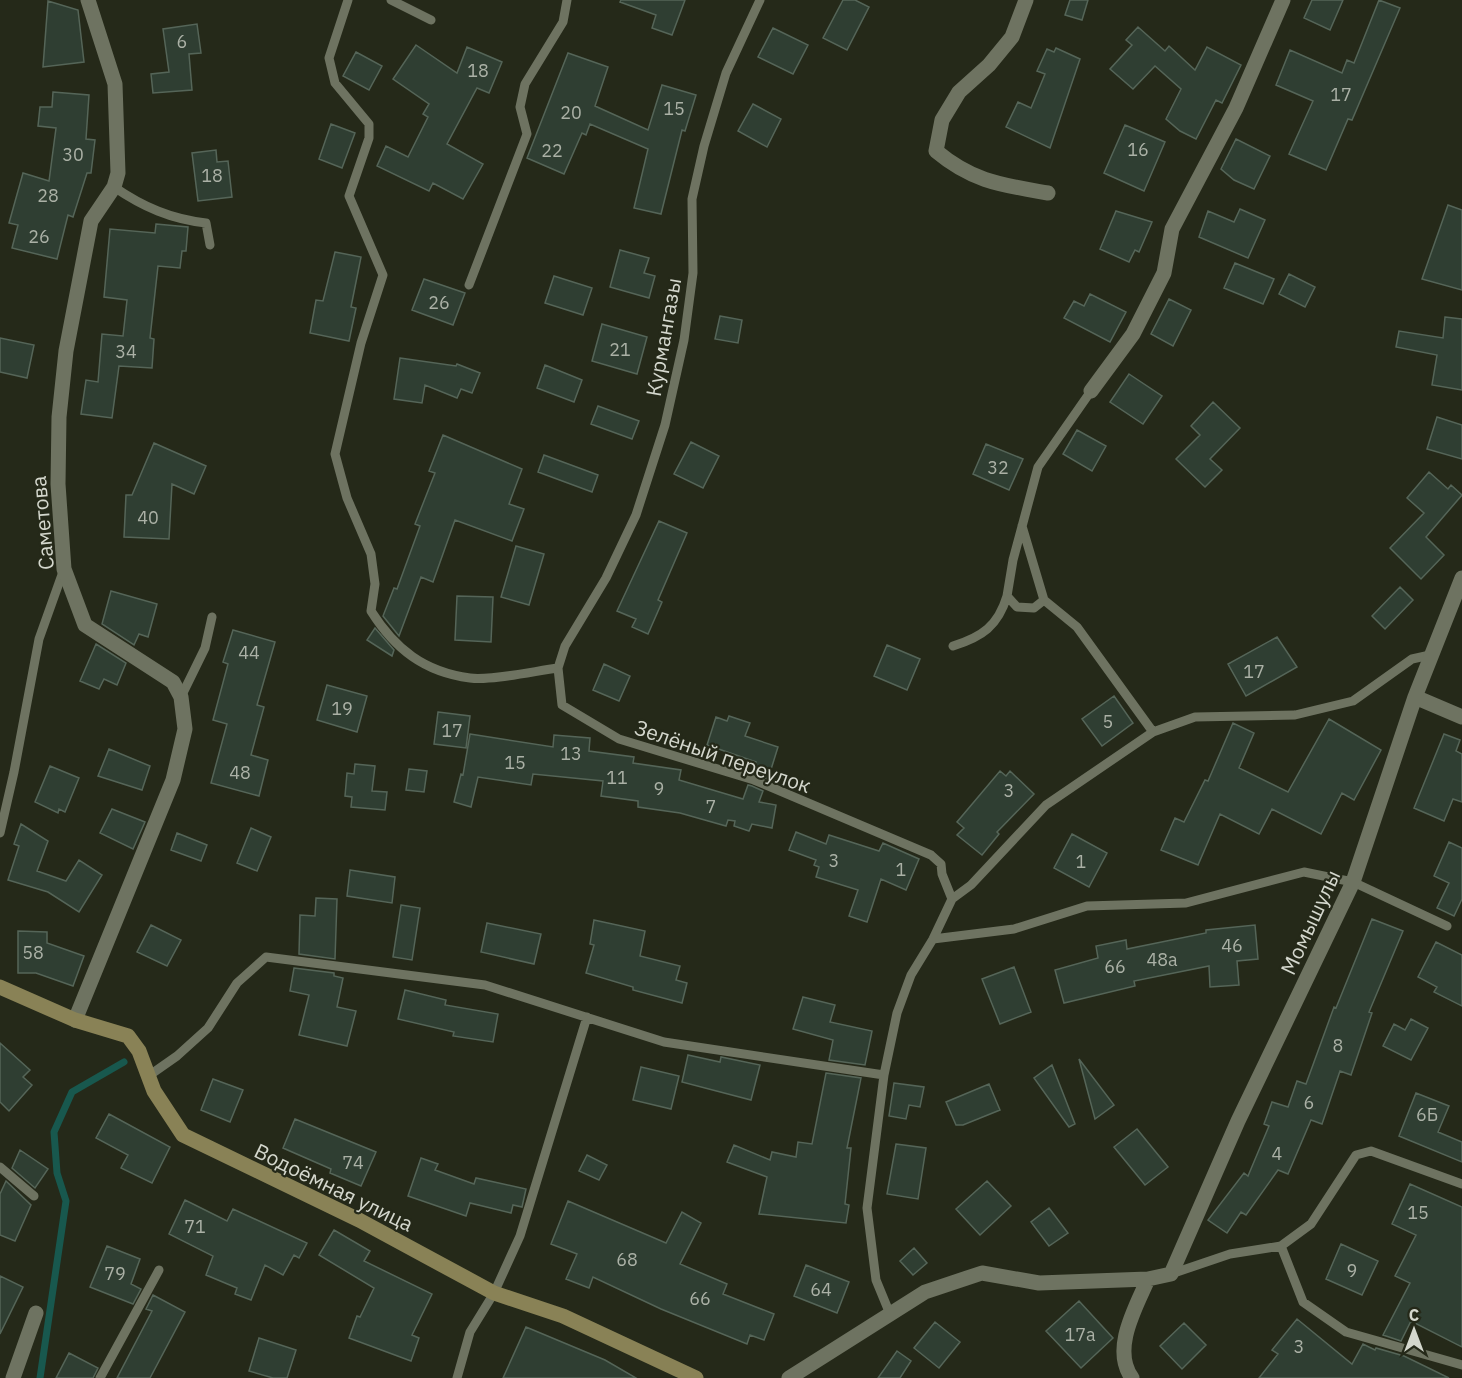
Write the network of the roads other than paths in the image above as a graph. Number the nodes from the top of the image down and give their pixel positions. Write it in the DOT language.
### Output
graph roads {
  1 [pos="88,0"];
  2 [pos="348,0"];
  3 [pos="392,0"];
  4 [pos="567,0"];
  5 [pos="760,0"];
  6 [pos="1026,0"];
  7 [pos="1283,0"];
  8 [pos="431,20"];
  9 [pos="114,187"];
  10 [pos="1048,193"];
  11 [pos="210,245"];
  12 [pos="469,285"];
  13 [pos="1091,391"];
  14 [pos="1022,526"];
  15 [pos="64,569"];
  16 [pos="1462,578"];
  17 [pos="1007,596"];
  18 [pos="1044,600"];
  19 [pos="212,617"];
  20 [pos="953,646"];
  21 [pos="1430,655"];
  22 [pos="558,668"];
  23 [pos="181,697"];
  24 [pos="1415,697"];
  25 [pos="1462,717"];
  26 [pos="1153,732"];
  27 [pos="0,833"];
  28 [pos="1353,882"];
  29 [pos="952,899"];
  30 [pos="1447,926"];
  31 [pos="933,939"];
  32 [pos="0,987"];
  33 [pos="587,1017"];
  34 [pos="75,1020"];
  35 [pos="884,1075"];
  36 [pos="147,1077"];
  37 [pos="0,1167"];
  38 [pos="1462,1184"];
  39 [pos="34,1196"];
  40 [pos="1281,1246"];
  41 [pos="159,1270"];
  42 [pos="1170,1274"];
  43 [pos="1148,1279"];
  44 [pos="494,1293"];
  45 [pos="36,1313"];
  46 [pos="890,1314"];
  47 [pos="1462,1365"];
  48 [pos="13,1378"];
  49 [pos="100,1378"];
  50 [pos="457,1378"];
  51 [pos="696,1378"];
  52 [pos="789,1378"];
  53 [pos="1132,1378"];
  1 -- 9 [label="street, Саметова"];
  2 -- 22 [label="lane"];
  3 -- 8 [label="lane"];
  4 -- 12 [label="lane"];
  5 -- 22 [label="lane, Курмангазы"];
  6 -- 10 [label="street"];
  7 -- 13 [label="street"];
  9 -- 11 [label="lane"];
  9 -- 15 [label="street, Саметова"];
  13 -- 14 [label="lane"];
  14 -- 17 [label="lane"];
  14 -- 18 [label="lane"];
  15 -- 23 [label="street, Саметова"];
  15 -- 27 [label="lane"];
  16 -- 21 [label="street, Момышулы"];
  17 -- 18 [label="lane"];
  17 -- 20 [label="lane"];
  18 -- 26 [label="lane"];
  19 -- 23 [label="lane"];
  21 -- 24 [label="street, Момышулы"];
  21 -- 26 [label="lane"];
  22 -- 29 [label="lane, Зелёный переулок"];
  23 -- 34 [label="street"];
  24 -- 25 [label="street"];
  24 -- 28 [label="street, Момышулы"];
  26 -- 29 [label="lane"];
  28 -- 30 [label="lane"];
  28 -- 31 [label="lane"];
  28 -- 42 [label="street, Момышулы"];
  29 -- 31 [label="lane"];
  31 -- 35 [label="lane"];
  32 -- 34 [label="street, Водоёмная улица"];
  33 -- 35 [label="lane"];
  33 -- 36 [label="lane"];
  33 -- 44 [label="lane"];
  34 -- 36 [label="street, Водоёмная улица"];
  35 -- 46 [label="lane"];
  36 -- 44 [label="street, Водоёмная улица"];
  37 -- 39 [label="lane"];
  38 -- 40 [label="lane"];
  40 -- 42 [label="lane"];
  40 -- 47 [label="lane"];
  41 -- 49 [label="lane"];
  42 -- 43 [label="street"];
  43 -- 46 [label="street"];
  43 -- 53 [label="street"];
  44 -- 50 [label="lane"];
  44 -- 51 [label="street, Водоёмная улица"];
  45 -- 48 [label="street"];
  46 -- 52 [label="street"];
}
